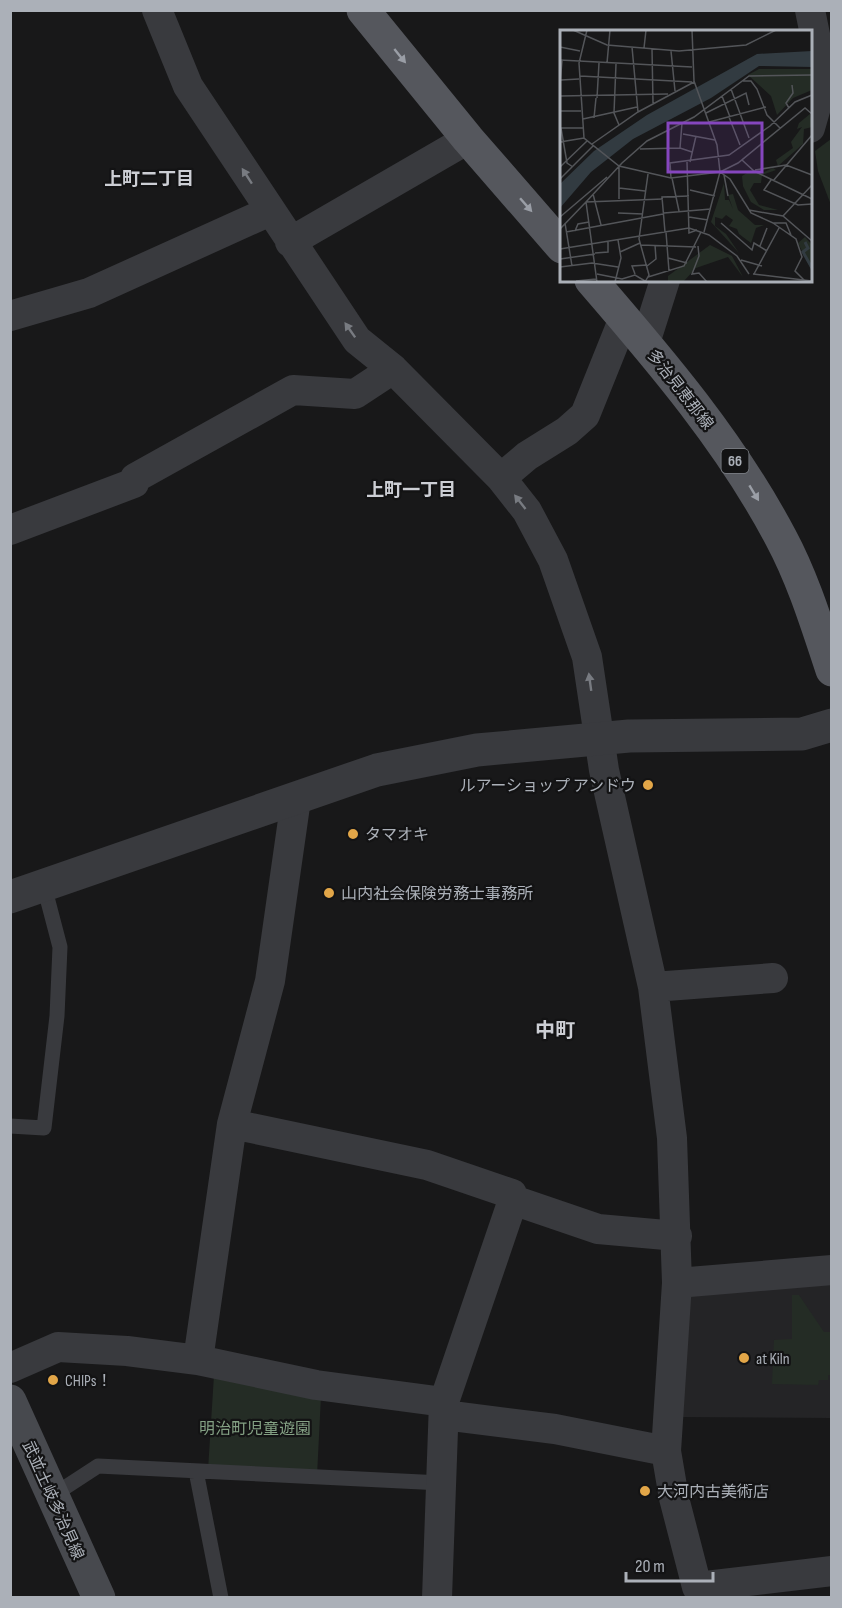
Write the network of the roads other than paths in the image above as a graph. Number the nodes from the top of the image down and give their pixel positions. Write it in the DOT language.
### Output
graph roads {
  1 [pos="157,10"];
  2 [pos="363,10"];
  3 [pos="810,10"];
  4 [pos="812,121"];
  5 [pos="831,126"];
  6 [pos="468,139"];
  7 [pos="812,139"];
  8 [pos="270,210"];
  9 [pos="290,242"];
  10 [pos="560,246"];
  11 [pos="593,282"];
  12 [pos="664,282"];
  13 [pos="10,316"];
  14 [pos="624,318"];
  15 [pos="645,343"];
  16 [pos="393,369"];
  17 [pos="501,478"];
  18 [pos="10,530"];
  19 [pos="831,670"];
  20 [pos="831,725"];
  21 [pos="598,740"];
  22 [pos="296,799"];
  23 [pos="44,886"];
  24 [pos="10,897"];
  25 [pos="773,978"];
  26 [pos="653,987"];
  27 [pos="232,1124"];
  28 [pos="10,1126"];
  29 [pos="513,1200"];
  30 [pos="677,1236"];
  31 [pos="831,1270"];
  32 [pos="677,1283"];
  33 [pos="198,1360"];
  34 [pos="10,1368"];
  35 [pos="10,1401"];
  36 [pos="444,1408"];
  37 [pos="666,1451"];
  38 [pos="196,1471"];
  39 [pos="442,1484"];
  40 [pos="52,1496"];
  41 [pos="831,1571"];
  42 [pos="99,1598"];
  43 [pos="221,1598"];
  44 [pos="437,1598"];
  8 -- 1 [label="street, one-way"];
  2 -- 6 [label="main road, one-way"];
  3 -- 4 [label="street"];
  5 -- 7 [label="street"];
  6 -- 9 [label="street"];
  6 -- 10 [label="main road, one-way"];
  8 -- 9 [label="street"];
  8 -- 13 [label="street"];
  16 -- 9 [label="street, one-way"];
  11 -- 14 [label="main road, 多治見恵那線 / 66"];
  12 -- 15 [label="street"];
  14 -- 15 [label="main road, 多治見恵那線 / 66"];
  14 -- 17 [label="street"];
  15 -- 19 [label="main road, 多治見恵那線 / 66, one-way"];
  16 -- 17 [label="street"];
  16 -- 18 [label="street"];
  21 -- 17 [label="street, one-way"];
  20 -- 21 [label="street"];
  21 -- 22 [label="street"];
  21 -- 26 [label="street"];
  22 -- 23 [label="street"];
  22 -- 27 [label="street"];
  23 -- 24 [label="street"];
  23 -- 28 [label="lane"];
  25 -- 26 [label="street"];
  26 -- 30 [label="street"];
  27 -- 29 [label="street"];
  27 -- 33 [label="street"];
  29 -- 30 [label="street"];
  29 -- 36 [label="street"];
  30 -- 32 [label="street"];
  31 -- 32 [label="street"];
  32 -- 37 [label="street"];
  33 -- 34 [label="street"];
  33 -- 36 [label="street"];
  35 -- 40 [label="main road, 武並土岐多治見線"];
  36 -- 37 [label="street"];
  36 -- 39 [label="street"];
  37 -- 41 [label="street"];
  38 -- 39 [label="lane"];
  38 -- 40 [label="lane"];
  38 -- 43 [label="lane"];
  39 -- 44 [label="street"];
  40 -- 42 [label="main road, 武並土岐多治見線"];
}
